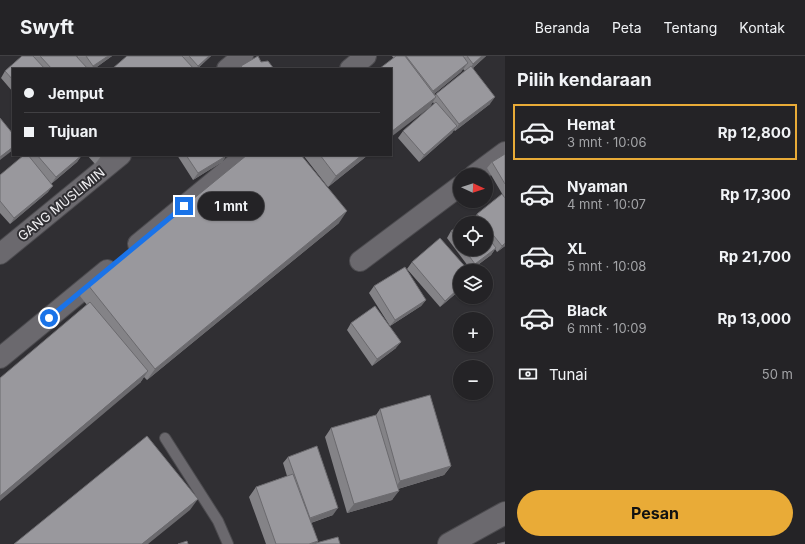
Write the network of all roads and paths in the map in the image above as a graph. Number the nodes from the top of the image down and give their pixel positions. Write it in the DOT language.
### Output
graph roads {
  1 [pos="243,56"];
  2 [pos="366,56"];
  3 [pos="228,68"];
  4 [pos="351,68"];
  5 [pos="505,152"];
  6 [pos="120,156"];
  7 [pos="245,156"];
  8 [pos="483,168"];
  9 [pos="453,191"];
  10 [pos="0,254"];
  11 [pos="360,261"];
  12 [pos="0,358"];
  13 [pos="165,438"];
  14 [pos="505,513"];
  15 [pos="228,544"];
  16 [pos="449,544"];
  1 -- 3 [label="street"];
  2 -- 4 [label="street"];
  5 -- 8 [label="street"];
  6 -- 10 [label="street, GANG MUSLIMIN"];
  7 -- 12 [label="street"];
  9 -- 11 [label="street"];
  13 -- 15 [label="lane"];
  14 -- 16 [label="main road"];
}
